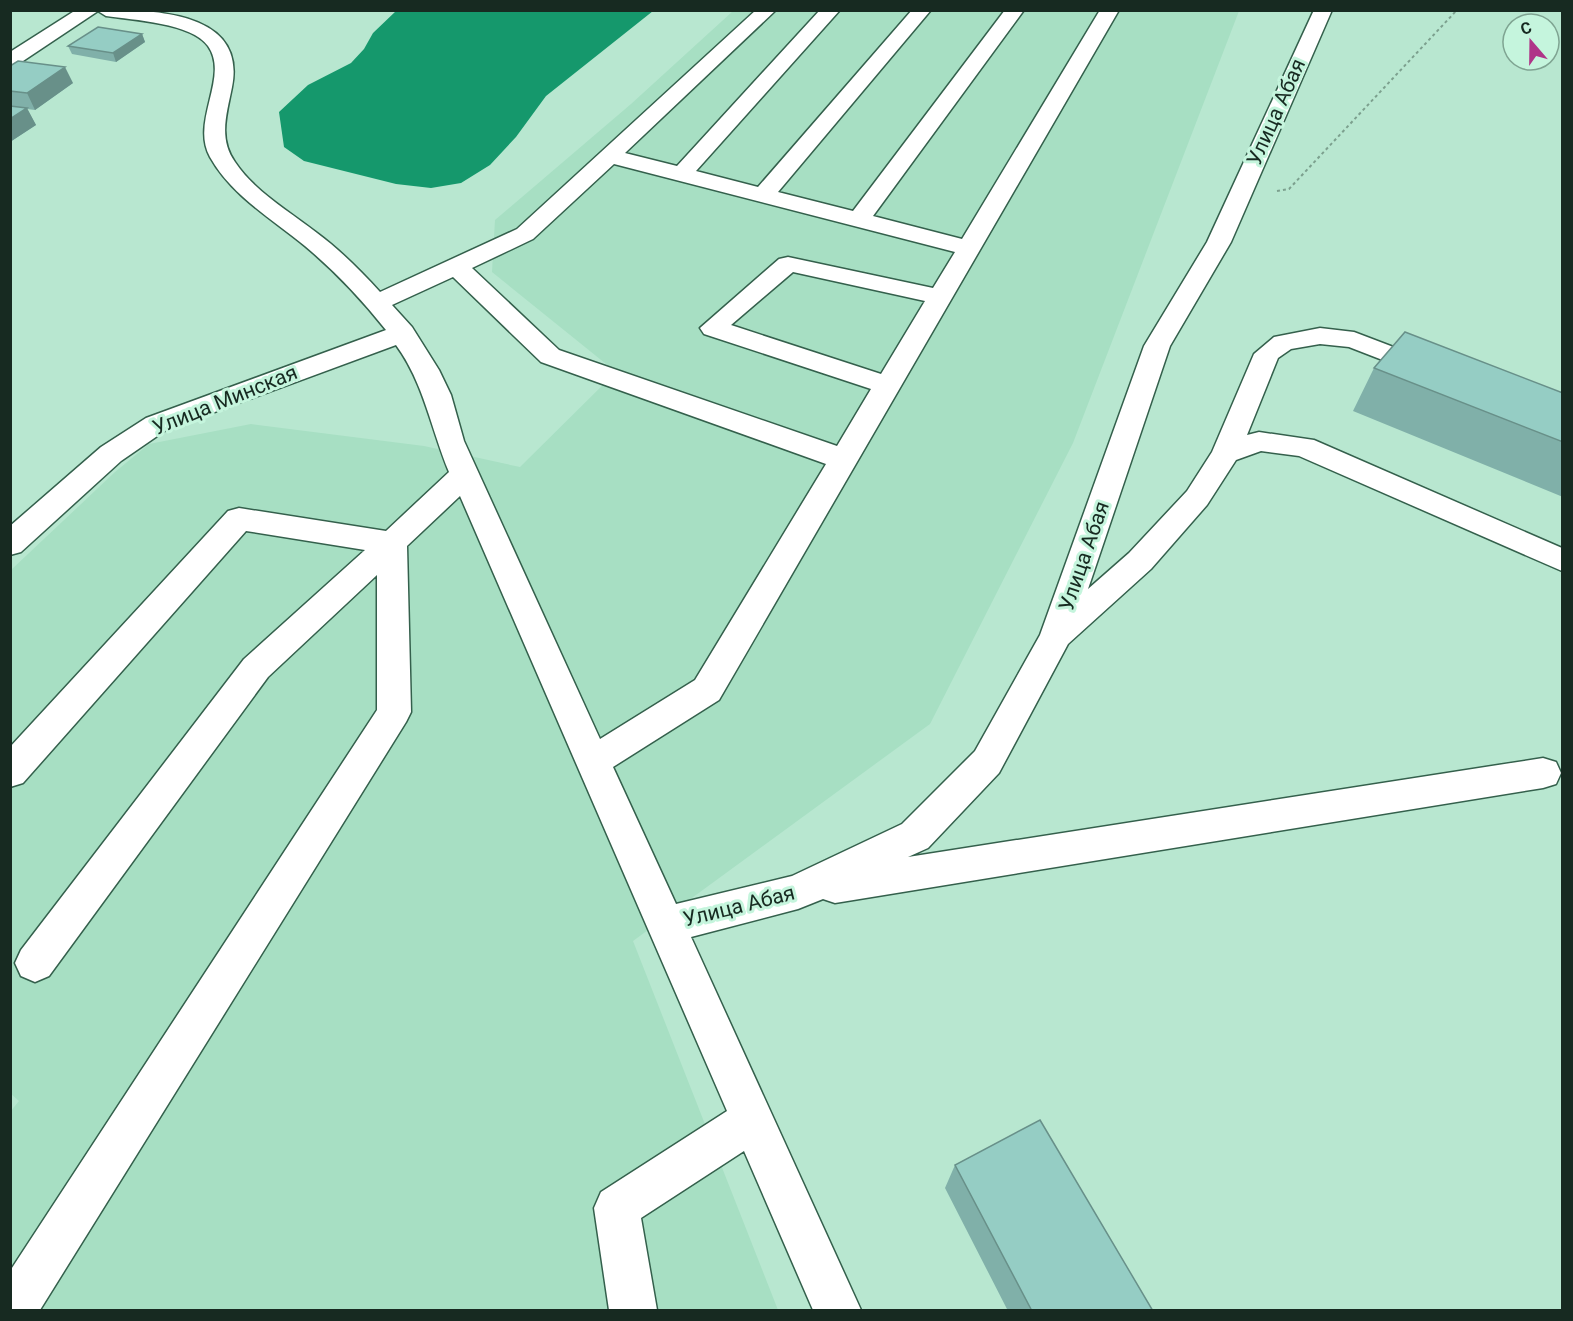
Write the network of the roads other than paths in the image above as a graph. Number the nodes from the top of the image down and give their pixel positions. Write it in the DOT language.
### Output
graph roads {
  1 [pos="89,10"];
  2 [pos="767,10"];
  3 [pos="831,10"];
  4 [pos="922,10"];
  5 [pos="1015,10"];
  6 [pos="1110,10"];
  7 [pos="1323,10"];
  8 [pos="117,12"];
  9 [pos="10,61"];
  10 [pos="610,156"];
  11 [pos="682,174"];
  12 [pos="763,195"];
  13 [pos="858,220"];
  14 [pos="969,248"];
  15 [pos="456,266"];
  16 [pos="940,297"];
  17 [pos="375,304"];
  18 [pos="403,333"];
  19 [pos="1453,379"];
  20 [pos="887,385"];
  21 [pos="1226,453"];
  22 [pos="843,459"];
  23 [pos="465,474"];
  24 [pos="392,543"];
  25 [pos="10,544"];
  26 [pos="1563,560"];
  27 [pos="1056,636"];
  28 [pos="593,762"];
  29 [pos="10,772"];
  30 [pos="1543,773"];
  31 [pos="798,892"];
  32 [pos="666,925"];
  33 [pos="35,963"];
  34 [pos="752,1120"];
  35 [pos="13,1311"];
  36 [pos="633,1311"];
  37 [pos="837,1311"];
  1 -- 9 [label="street"];
  2 -- 10 [label="street"];
  3 -- 11 [label="street"];
  4 -- 12 [label="street"];
  5 -- 13 [label="street"];
  6 -- 14 [label="street"];
  7 -- 27 [label="street, Улица Абая"];
  8 -- 17 [label="street"];
  10 -- 11 [label="street"];
  10 -- 15 [label="street"];
  11 -- 12 [label="street"];
  12 -- 13 [label="street"];
  13 -- 14 [label="street"];
  14 -- 16 [label="street"];
  15 -- 17 [label="street"];
  15 -- 22 [label="street"];
  16 -- 20 [label="street"];
  16 -- 20 [label="street"];
  17 -- 18 [label="street"];
  18 -- 23 [label="street"];
  18 -- 25 [label="street, Улица Минская"];
  19 -- 21 [label="street"];
  20 -- 22 [label="street"];
  21 -- 26 [label="street"];
  21 -- 27 [label="street"];
  22 -- 28 [label="street"];
  23 -- 24 [label="street"];
  23 -- 28 [label="street"];
  24 -- 29 [label="street"];
  24 -- 33 [label="street"];
  24 -- 35 [label="street"];
  27 -- 31 [label="street, Улица Абая"];
  28 -- 32 [label="street"];
  30 -- 31 [label="street"];
  31 -- 32 [label="street, Улица Абая"];
  32 -- 34 [label="street"];
  34 -- 36 [label="street"];
  34 -- 37 [label="street"];
}
